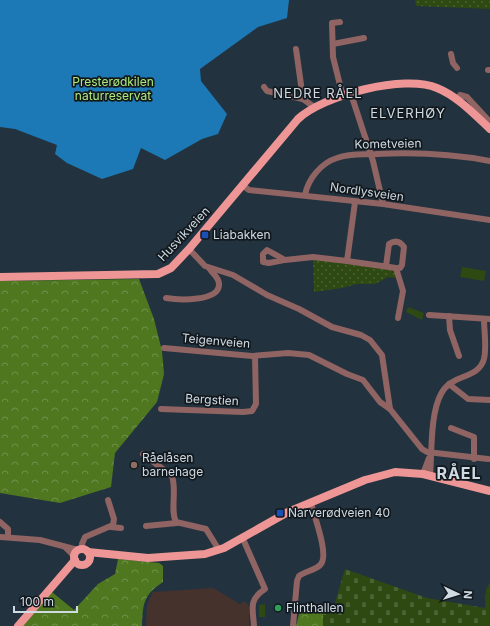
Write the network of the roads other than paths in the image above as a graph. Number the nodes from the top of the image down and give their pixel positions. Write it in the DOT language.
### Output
graph roads {
  1 [pos="340,22"];
  2 [pos="364,38"];
  3 [pos="333,44"];
  4 [pos="296,49"];
  5 [pos="451,54"];
  6 [pos="457,68"];
  7 [pos="264,87"];
  8 [pos="347,95"];
  9 [pos="460,95"];
  10 [pos="302,99"];
  11 [pos="314,107"];
  12 [pos="490,122"];
  13 [pos="490,129"];
  14 [pos="370,154"];
  15 [pos="490,161"];
  16 [pos="242,185"];
  17 [pos="305,196"];
  18 [pos="355,202"];
  19 [pos="383,204"];
  20 [pos="490,220"];
  21 [pos="189,249"];
  22 [pos="284,260"];
  23 [pos="347,261"];
  24 [pos="386,266"];
  25 [pos="209,268"];
  26 [pos="396,268"];
  27 [pos="0,277"];
  28 [pos="166,298"];
  29 [pos="429,315"];
  30 [pos="449,316"];
  31 [pos="398,318"];
  32 [pos="487,319"];
  33 [pos="164,348"];
  34 [pos="255,356"];
  35 [pos="459,356"];
  36 [pos="487,358"];
  37 [pos="448,384"];
  38 [pos="490,400"];
  39 [pos="390,408"];
  40 [pos="161,410"];
  41 [pos="451,428"];
  42 [pos="431,452"];
  43 [pos="144,454"];
  44 [pos="474,458"];
  45 [pos="488,459"];
  46 [pos="427,475"];
  47 [pos="490,491"];
  48 [pos="108,500"];
  49 [pos="311,504"];
  50 [pos="0,522"];
  51 [pos="177,522"];
  52 [pos="146,526"];
  53 [pos="111,527"];
  54 [pos="121,528"];
  55 [pos="0,537"];
  56 [pos="8,537"];
  57 [pos="242,538"];
  58 [pos="216,551"];
  59 [pos="81,556"];
  60 [pos="18,626"];
  61 [pos="254,626"];
  62 [pos="293,626"];
  1 -- 3 [label="street"];
  2 -- 3 [label="street"];
  3 -- 8 [label="street"];
  4 -- 10 [label="street"];
  5 -- 6 [label="street"];
  7 -- 10 [label="street"];
  8 -- 11 [label="main road, Husvikveien"];
  8 -- 13 [label="main road, Husvikveien"];
  8 -- 14 [label="street"];
  9 -- 12 [label="street"];
  10 -- 11 [label="street"];
  11 -- 16 [label="main road, Husvikveien"];
  14 -- 15 [label="street, Kometveien"];
  14 -- 17 [label="street, Kometveien"];
  14 -- 19 [label="street"];
  16 -- 17 [label="street, Nordlysveien"];
  16 -- 21 [label="main road, Husvikveien"];
  17 -- 18 [label="street, Nordlysveien"];
  18 -- 19 [label="street, Nordlysveien"];
  18 -- 23 [label="street"];
  19 -- 20 [label="street, Nordlysveien"];
  21 -- 25 [label="street"];
  21 -- 27 [label="main road, Husvikveien"];
  22 -- 23 [label="street"];
  23 -- 24 [label="street"];
  24 -- 26 [label="street"];
  24 -- 26 [label="street"];
  25 -- 28 [label="street"];
  25 -- 39 [label="street"];
  26 -- 31 [label="street"];
  29 -- 30 [label="street"];
  30 -- 32 [label="street"];
  30 -- 35 [label="street"];
  32 -- 36 [label="street"];
  33 -- 34 [label="street, Teigenveien"];
  34 -- 39 [label="street, Teigenveien"];
  34 -- 40 [label="street, Bergstien"];
  36 -- 37 [label="street"];
  37 -- 38 [label="street"];
  37 -- 42 [label="street"];
  39 -- 42 [label="street"];
  41 -- 44 [label="street"];
  42 -- 44 [label="street"];
  42 -- 46 [label="street"];
  43 -- 51 [label="street"];
  44 -- 45 [label="street"];
  46 -- 47 [label="main road"];
  46 -- 49 [label="main road"];
  48 -- 53 [label="street"];
  49 -- 57 [label="main road"];
  49 -- 62 [label="street"];
  50 -- 56 [label="street"];
  51 -- 52 [label="street"];
  51 -- 58 [label="street"];
  53 -- 54 [label="street"];
  53 -- 59 [label="street"];
  55 -- 56 [label="street"];
  56 -- 59 [label="street"];
  57 -- 58 [label="main road"];
  57 -- 61 [label="street"];
  58 -- 59 [label="main road"];
  59 -- 60 [label="main road"];
}
